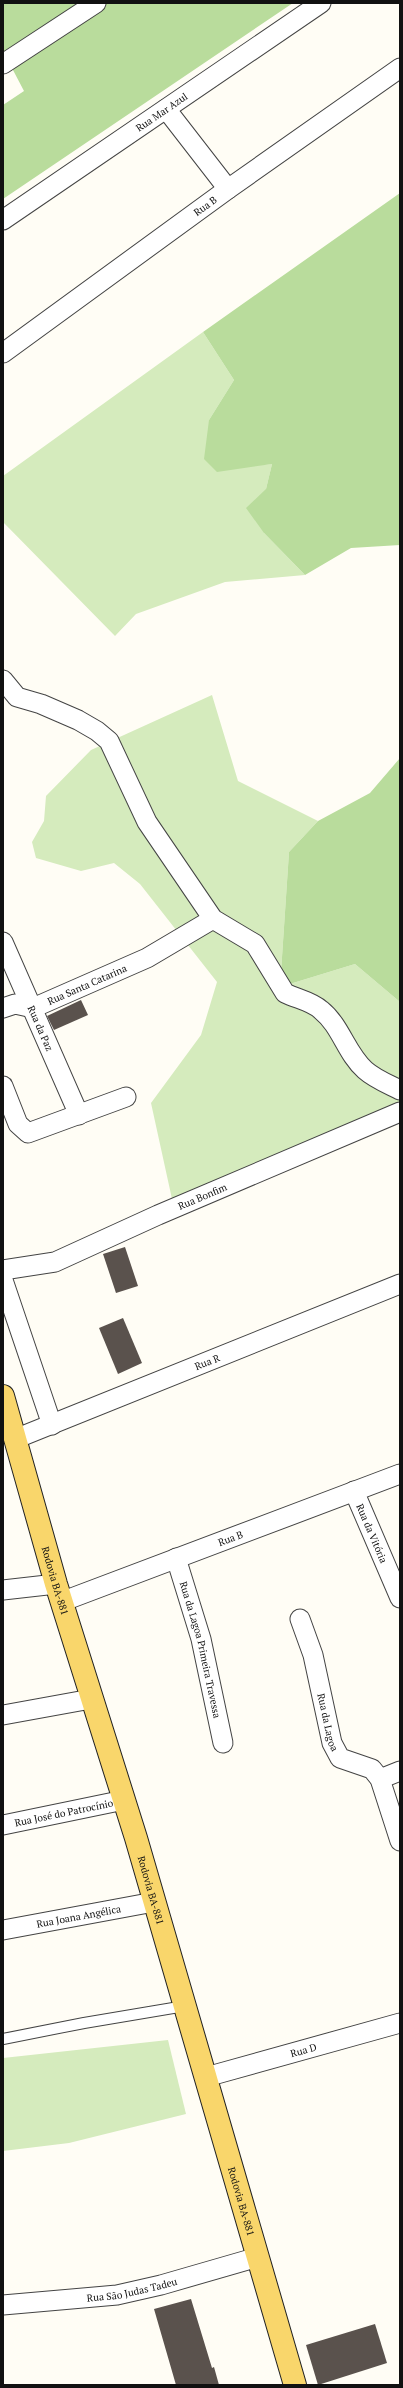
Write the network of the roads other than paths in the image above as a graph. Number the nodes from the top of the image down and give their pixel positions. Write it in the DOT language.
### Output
graph roads {
  1 [pos="96,3"];
  2 [pos="321,3"];
  3 [pos="3,64"];
  4 [pos="400,68"];
  5 [pos="166,109"];
  6 [pos="228,189"];
  7 [pos="3,220"];
  8 [pos="8,350"];
  9 [pos="3,680"];
  10 [pos="213,919"];
  11 [pos="3,942"];
  12 [pos="3,1008"];
  13 [pos="32,1008"];
  14 [pos="3,1086"];
  15 [pos="400,1090"];
  16 [pos="126,1097"];
  17 [pos="400,1112"];
  18 [pos="79,1115"];
  19 [pos="3,1270"];
  20 [pos="3,1280"];
  21 [pos="400,1284"];
  22 [pos="3,1396"];
  23 [pos="52,1425"];
  24 [pos="15,1439"];
  25 [pos="400,1474"];
  26 [pos="354,1491"];
  27 [pos="176,1558"];
  28 [pos="3,1590"];
  29 [pos="59,1593"];
  30 [pos="400,1598"];
  31 [pos="300,1619"];
  32 [pos="91,1699"];
  33 [pos="3,1715"];
  34 [pos="223,1743"];
  35 [pos="400,1771"];
  36 [pos="380,1779"];
  37 [pos="124,1800"];
  38 [pos="3,1825"];
  39 [pos="400,1841"];
  40 [pos="154,1902"];
  41 [pos="3,1930"];
  42 [pos="185,2006"];
  43 [pos="400,2023"];
  44 [pos="3,2039"];
  45 [pos="206,2077"];
  46 [pos="258,2257"];
  47 [pos="3,2305"];
  48 [pos="295,2385"];
  1 -- 3 [label="street"];
  2 -- 5 [label="street, Rua Mar Azul"];
  4 -- 6 [label="street, Rua B"];
  5 -- 6 [label="street"];
  5 -- 7 [label="street, Rua Mar Azul"];
  6 -- 8 [label="street, Rua B"];
  9 -- 10 [label="street"];
  10 -- 13 [label="street, Rua Santa Catarina"];
  10 -- 15 [label="street"];
  11 -- 13 [label="street, Rua da Paz"];
  12 -- 13 [label="street"];
  13 -- 18 [label="street, Rua da Paz"];
  14 -- 18 [label="street"];
  16 -- 18 [label="street"];
  17 -- 19 [label="street, Rua Bonfim"];
  20 -- 23 [label="street"];
  21 -- 23 [label="street, Rua R"];
  22 -- 24 [label="main road, Rodovia BA-881"];
  23 -- 24 [label="street, Rua R"];
  24 -- 29 [label="main road, Rodovia BA-881"];
  25 -- 26 [label="street, Rua B"];
  26 -- 27 [label="street, Rua B"];
  26 -- 30 [label="street, Rua da Vitória"];
  27 -- 29 [label="street, Rua B"];
  27 -- 34 [label="street, Rua da Lagoa Primeira Travessa"];
  28 -- 29 [label="street, Rua B"];
  29 -- 32 [label="main road, Rodovia BA-881"];
  31 -- 36 [label="street, Rua da Lagoa"];
  32 -- 33 [label="street"];
  32 -- 37 [label="main road, Rodovia BA-881"];
  35 -- 36 [label="street"];
  36 -- 39 [label="street"];
  37 -- 38 [label="street, Rua José do Patrocínio"];
  37 -- 40 [label="main road, Rodovia BA-881"];
  40 -- 41 [label="street, Rua Joana Angélica"];
  40 -- 42 [label="main road, Rodovia BA-881"];
  42 -- 44 [label="lane"];
  42 -- 45 [label="main road, Rodovia BA-881"];
  43 -- 45 [label="street, Rua D"];
  45 -- 46 [label="main road, Rodovia BA-881"];
  46 -- 47 [label="street, Rua São Judas Tadeu"];
  46 -- 48 [label="main road, Rodovia BA-881"];
}
